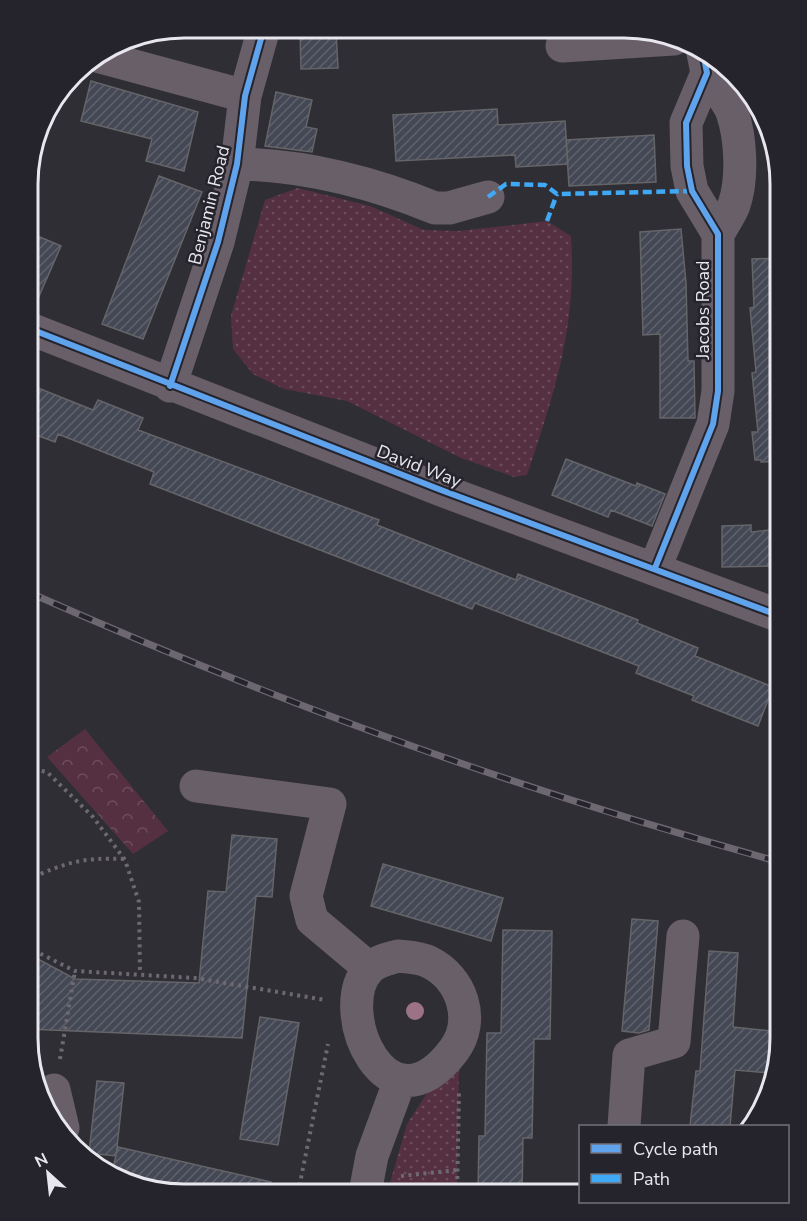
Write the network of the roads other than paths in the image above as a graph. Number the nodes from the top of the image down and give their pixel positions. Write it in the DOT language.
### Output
graph roads {
  1 [pos="261,38"];
  2 [pos="651,40"];
  3 [pos="562,46"];
  4 [pos="108,59"];
  5 [pos="705,63"];
  6 [pos="245,96"];
  7 [pos="237,164"];
  8 [pos="488,197"];
  9 [pos="718,234"];
  10 [pos="40,332"];
  11 [pos="170,386"];
  12 [pos="654,568"];
  13 [pos="770,612"];
  14 [pos="196,786"];
  15 [pos="683,936"];
  16 [pos="369,968"];
  17 [pos="400,1080"];
  18 [pos="54,1089"];
  19 [pos="60,1114"];
  20 [pos="624,1125"];
  21 [pos="366,1184"];
  1 -- 6 [label="street, Benjamin Road"];
  2 -- 3 [label="street"];
  4 -- 6 [label="street"];
  5 -- 9 [label="street, Jacobs Road"];
  5 -- 9 [label="street"];
  6 -- 7 [label="street, Benjamin Road"];
  7 -- 8 [label="street"];
  7 -- 11 [label="street, Benjamin Road"];
  9 -- 12 [label="street, Jacobs Road"];
  10 -- 11 [label="street, David Way"];
  11 -- 12 [label="street, David Way"];
  12 -- 13 [label="street, David Way"];
  14 -- 16 [label="street"];
  15 -- 20 [label="street"];
  16 -- 17 [label="street"];
  16 -- 17 [label="street"];
  17 -- 21 [label="street"];
  18 -- 19 [label="street"];
}
